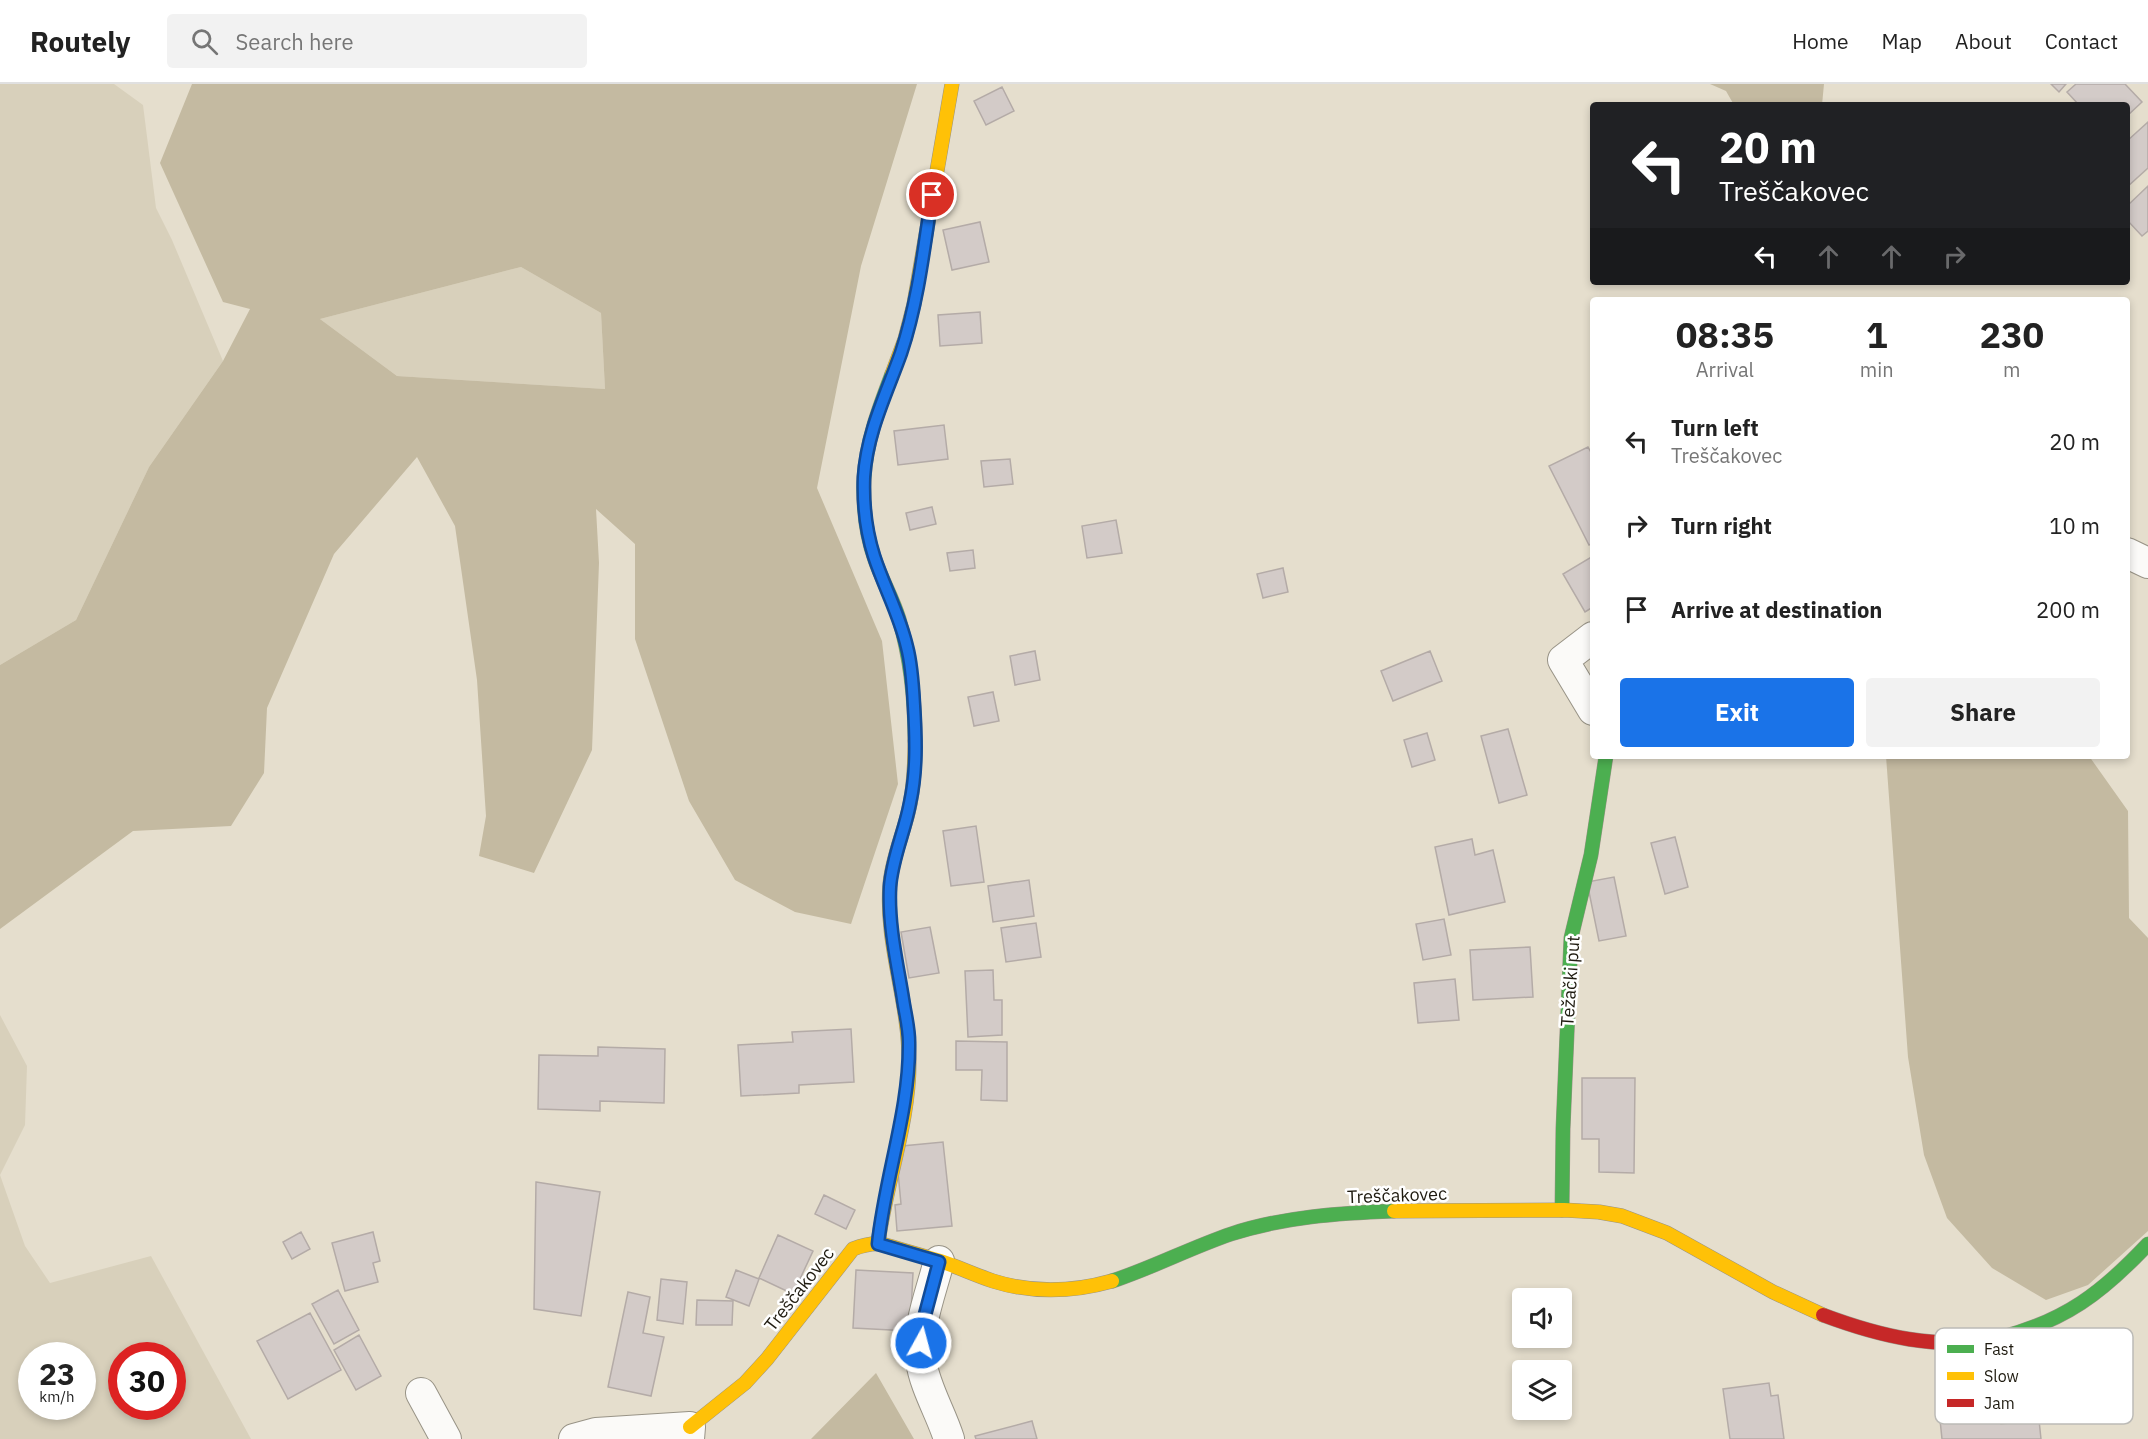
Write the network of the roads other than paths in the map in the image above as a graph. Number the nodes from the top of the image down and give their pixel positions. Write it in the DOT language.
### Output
graph roads {
  1 [pos="952,84"];
  2 [pos="2130,554"];
  3 [pos="2148,563"];
  4 [pos="1590,639"];
  5 [pos="1590,705"];
  6 [pos="1606,759"];
  7 [pos="1562,1210"];
  8 [pos="878,1244"];
  9 [pos="2148,1244"];
  10 [pos="939,1262"];
  11 [pos="2031,1328"];
  12 [pos="1935,1342"];
  13 [pos="421,1393"];
  14 [pos="689,1433"];
  15 [pos="447,1439"];
  16 [pos="574,1439"];
  17 [pos="949,1439"];
  1 -- 8 [label="street"];
  2 -- 3 [label="street"];
  4 -- 5 [label="street"];
  6 -- 7 [label="street, Težački put"];
  7 -- 10 [label="street, Treščakovec"];
  7 -- 12 [label="street, Treščakovec"];
  8 -- 10 [label="street, Treščakovec"];
  8 -- 14 [label="street, Treščakovec"];
  9 -- 11 [label="street, Treščakovec"];
  10 -- 17 [label="street"];
  13 -- 15 [label="street"];
  14 -- 16 [label="street"];
}
